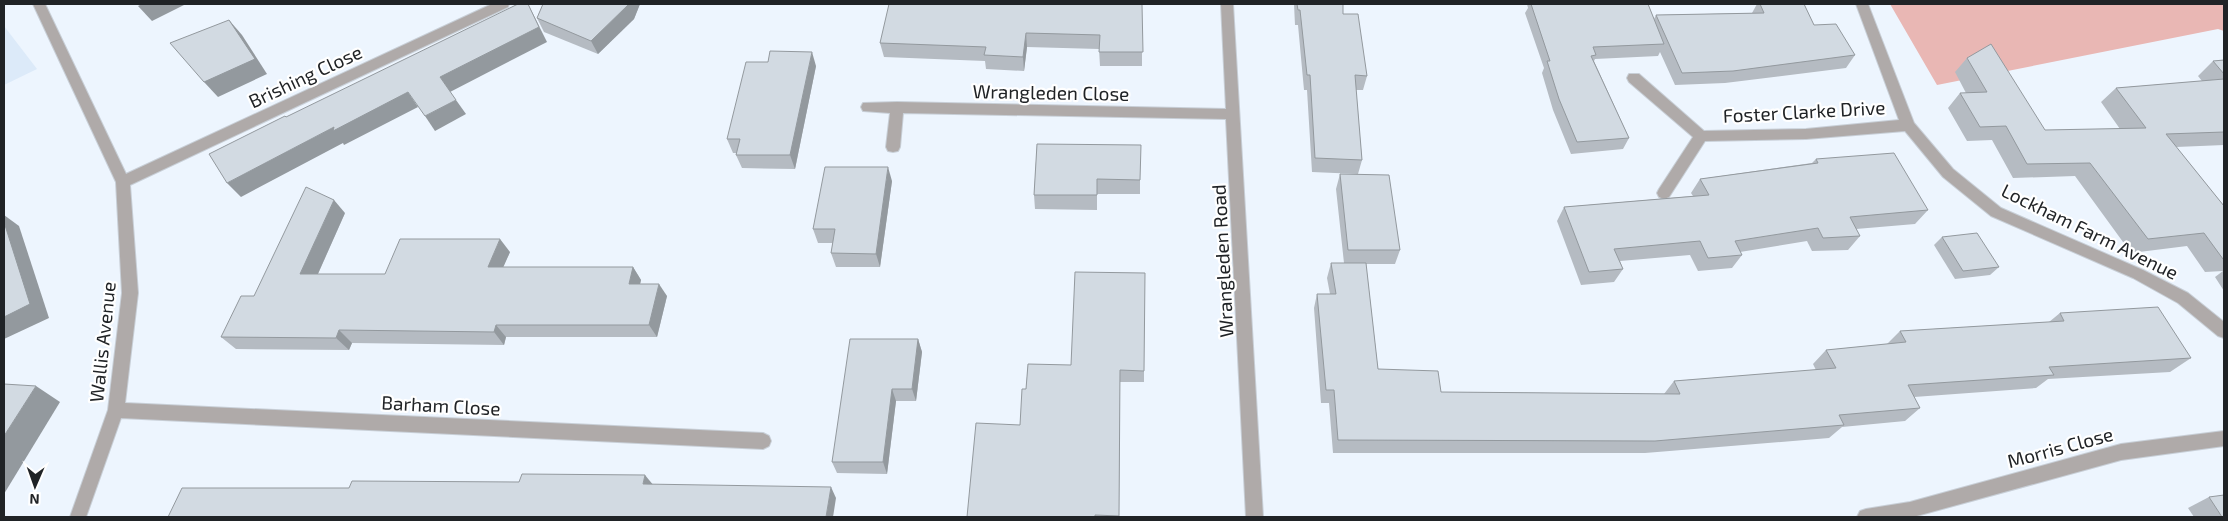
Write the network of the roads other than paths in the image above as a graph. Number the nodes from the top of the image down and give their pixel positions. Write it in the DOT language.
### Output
graph roads {
  1 [pos="503,4"];
  2 [pos="1226,4"];
  3 [pos="1862,4"];
  4 [pos="44,5"];
  5 [pos="1634,78"];
  6 [pos="868,107"];
  7 [pos="897,107"];
  8 [pos="1234,114"];
  9 [pos="1908,125"];
  10 [pos="1701,136"];
  11 [pos="893,147"];
  12 [pos="123,182"];
  13 [pos="1664,194"];
  14 [pos="2224,331"];
  15 [pos="116,410"];
  16 [pos="2224,438"];
  17 [pos="763,441"];
  18 [pos="1912,514"];
  19 [pos="78,517"];
  20 [pos="1255,517"];
  21 [pos="1866,517"];
  1 -- 12 [label="street, Brishing Close"];
  2 -- 8 [label="street, Wrangleden Road"];
  3 -- 9 [label="street, Lockham Farm Avenue"];
  4 -- 12 [label="street, Wallis Avenue"];
  5 -- 10 [label="street, Foster Clarke Drive"];
  6 -- 7 [label="street, Wrangleden Close"];
  7 -- 8 [label="street, Wrangleden Close"];
  7 -- 11 [label="street"];
  8 -- 20 [label="street, Wrangleden Road"];
  9 -- 10 [label="street, Foster Clarke Drive"];
  9 -- 14 [label="street, Lockham Farm Avenue"];
  10 -- 13 [label="street, Foster Clarke Drive"];
  12 -- 15 [label="street, Wallis Avenue"];
  15 -- 17 [label="street, Barham Close"];
  15 -- 19 [label="street, Wallis Avenue"];
  16 -- 18 [label="street, Morris Close"];
  18 -- 21 [label="street, Morris Close"];
}
